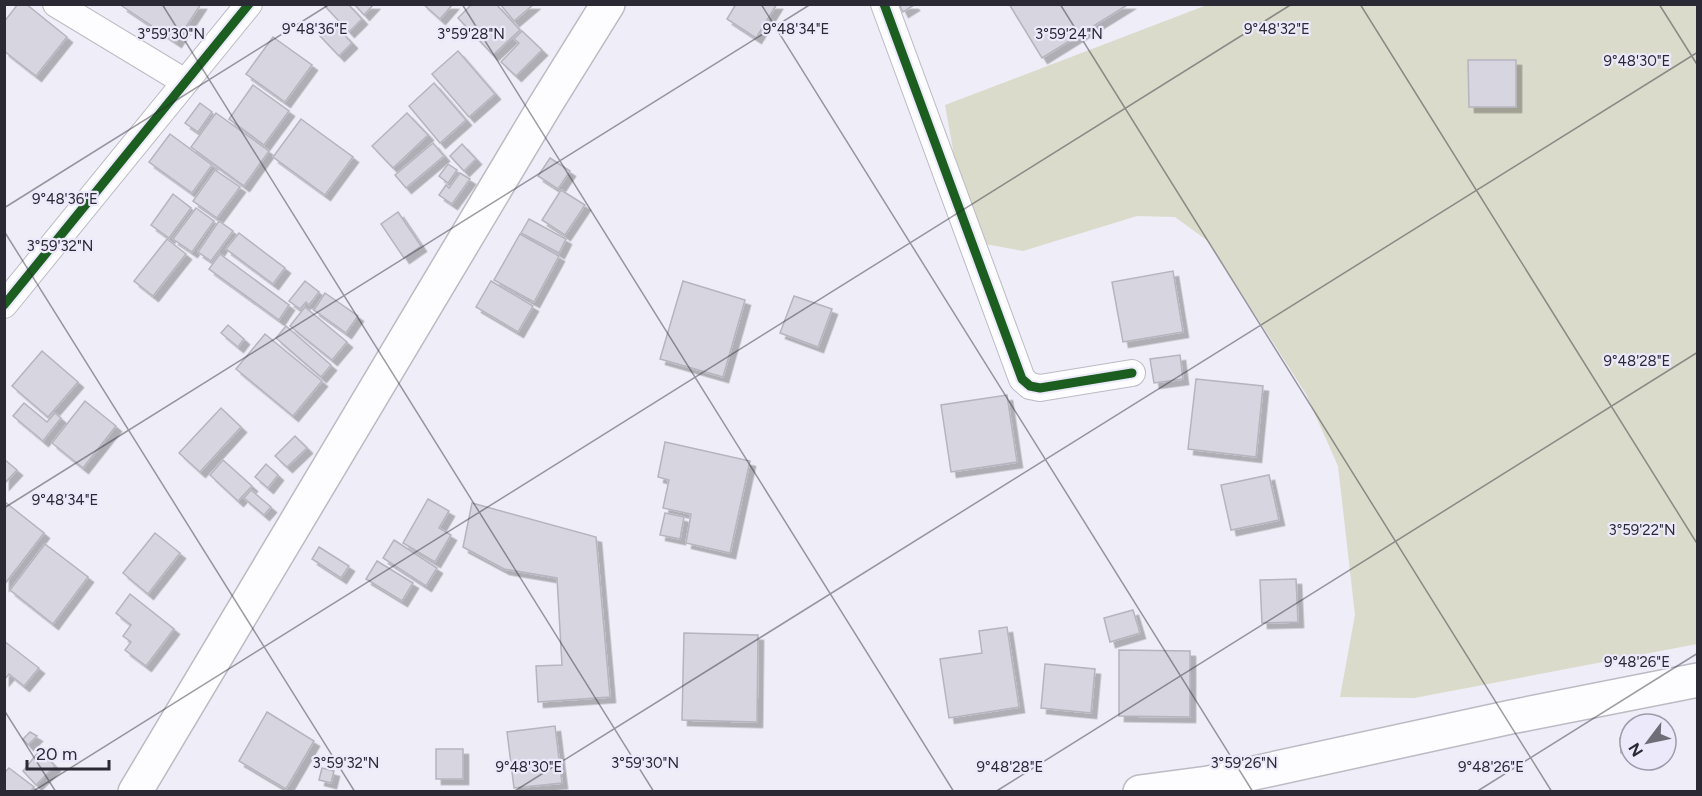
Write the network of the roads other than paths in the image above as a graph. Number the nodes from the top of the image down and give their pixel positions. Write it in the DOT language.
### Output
graph roads {
  1 [pos="56,4"];
  2 [pos="249,4"];
  3 [pos="608,4"];
  4 [pos="884,4"];
  5 [pos="185,82"];
  6 [pos="4,305"];
  7 [pos="1132,373"];
  8 [pos="1698,680"];
  9 [pos="135,792"];
  10 [pos="1140,792"];
  1 -- 5 [label="street"];
  2 -- 5 [label="street"];
  3 -- 9 [label="main road"];
  4 -- 7 [label="street"];
  5 -- 6 [label="street"];
  8 -- 10 [label="main road"];
}
